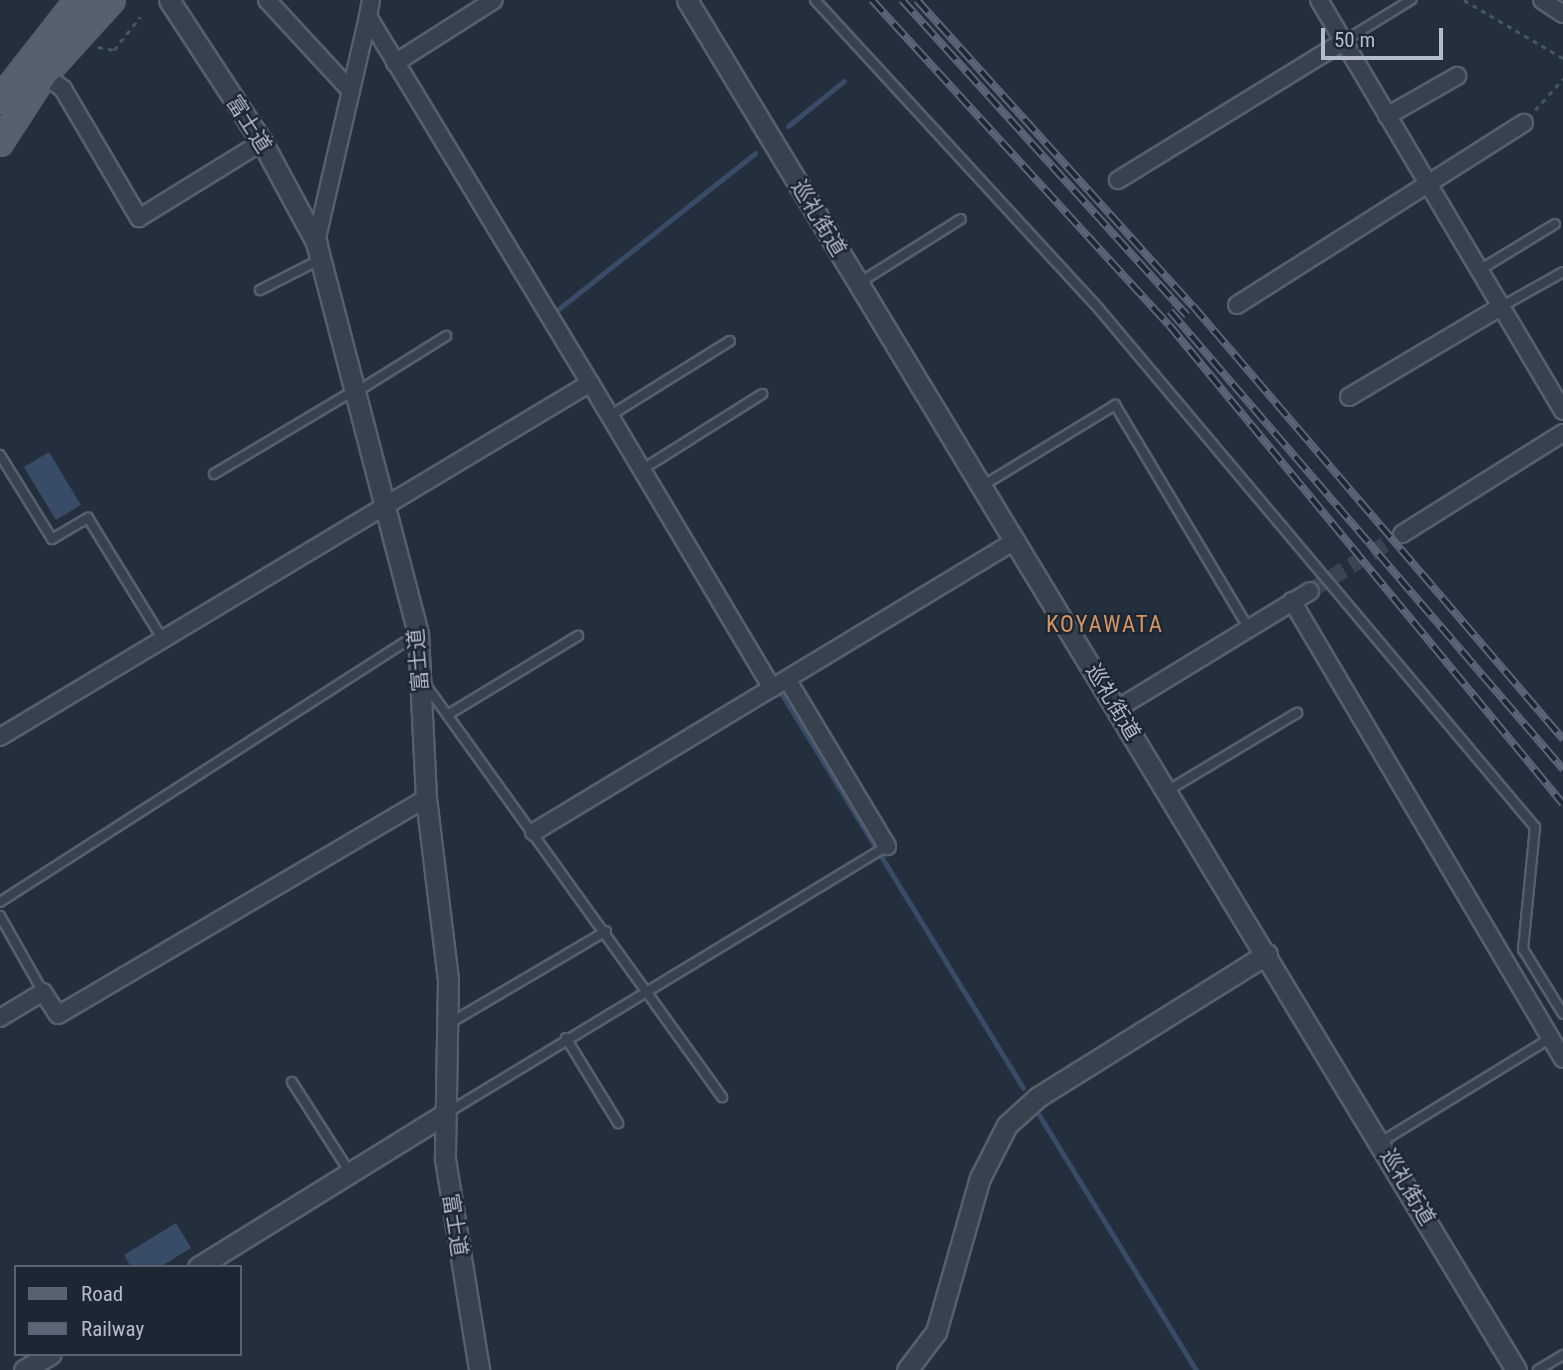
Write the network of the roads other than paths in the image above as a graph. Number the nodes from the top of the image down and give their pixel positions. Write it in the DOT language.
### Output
graph roads {
  1 [pos="78,0"];
  2 [pos="112,0"];
  3 [pos="169,0"];
  4 [pos="267,0"];
  5 [pos="494,0"];
  6 [pos="687,0"];
  7 [pos="815,0"];
  8 [pos="1319,0"];
  9 [pos="1411,0"];
  10 [pos="1542,0"];
  11 [pos="369,8"];
  12 [pos="1563,14"];
  13 [pos="1344,41"];
  14 [pos="395,63"];
  15 [pos="44,75"];
  16 [pos="1457,76"];
  17 [pos="351,91"];
  18 [pos="0,100"];
  19 [pos="1387,117"];
  20 [pos="1524,123"];
  21 [pos="262,142"];
  22 [pos="0,143"];
  23 [pos="1118,180"];
  24 [pos="1426,183"];
  25 [pos="961,219"];
  26 [pos="1555,224"];
  27 [pos="318,251"];
  28 [pos="1478,271"];
  29 [pos="1563,272"];
  30 [pos="859,283"];
  31 [pos="260,289"];
  32 [pos="1237,305"];
  33 [pos="1499,308"];
  34 [pos="446,335"];
  35 [pos="730,341"];
  36 [pos="590,383"];
  37 [pos="358,390"];
  38 [pos="762,394"];
  39 [pos="1349,397"];
  40 [pos="1563,411"];
  41 [pos="611,415"];
  42 [pos="1563,433"];
  43 [pos="0,455"];
  44 [pos="643,468"];
  45 [pos="214,474"];
  46 [pos="982,486"];
  47 [pos="388,506"];
  48 [pos="1402,534"];
  49 [pos="1016,540"];
  50 [pos="1310,591"];
  51 [pos="1292,601"];
  52 [pos="1248,627"];
  53 [pos="418,634"];
  54 [pos="578,636"];
  55 [pos="163,640"];
  56 [pos="420,678"];
  57 [pos="787,679"];
  58 [pos="772,688"];
  59 [pos="1117,709"];
  60 [pos="1297,713"];
  61 [pos="449,715"];
  62 [pos="0,737"];
  63 [pos="1167,791"];
  64 [pos="426,798"];
  65 [pos="534,832"];
  66 [pos="887,846"];
  67 [pos="0,902"];
  68 [pos="0,916"];
  69 [pos="606,931"];
  70 [pos="1266,954"];
  71 [pos="646,991"];
  72 [pos="43,992"];
  73 [pos="1563,1014"];
  74 [pos="0,1018"];
  75 [pos="447,1024"];
  76 [pos="566,1038"];
  77 [pos="1551,1038"];
  78 [pos="1563,1059"];
  79 [pos="292,1082"];
  80 [pos="722,1097"];
  81 [pos="445,1114"];
  82 [pos="618,1123"];
  83 [pos="1381,1142"];
  84 [pos="349,1171"];
  85 [pos="201,1265"];
  86 [pos="1563,1355"];
  87 [pos="48,1356"];
  88 [pos="23,1370"];
  89 [pos="479,1370"];
  90 [pos="907,1370"];
  91 [pos="1516,1370"];
  92 [pos="1538,1370"];
  1 -- 18 [label="main road"];
  2 -- 15 [label="main road"];
  3 -- 21 [label="street, 富士道"];
  4 -- 17 [label="street"];
  5 -- 14 [label="street"];
  6 -- 30 [label="street, 巡礼街道"];
  7 -- 73 [label="lane"];
  8 -- 13 [label="street"];
  9 -- 13 [label="lane"];
  10 -- 12 [label="street"];
  11 -- 14 [label="street"];
  11 -- 17 [label="street"];
  13 -- 19 [label="street"];
  13 -- 23 [label="street"];
  14 -- 36 [label="street"];
  15 -- 21 [label="street"];
  15 -- 22 [label="main road"];
  16 -- 19 [label="street"];
  17 -- 27 [label="street"];
  19 -- 24 [label="street"];
  20 -- 24 [label="street"];
  21 -- 27 [label="street, 富士道"];
  24 -- 28 [label="street"];
  24 -- 32 [label="street"];
  25 -- 30 [label="lane"];
  26 -- 28 [label="lane"];
  27 -- 31 [label="lane"];
  27 -- 37 [label="street, 富士道"];
  28 -- 33 [label="street"];
  29 -- 33 [label="lane"];
  30 -- 46 [label="street, 巡礼街道"];
  33 -- 39 [label="street"];
  33 -- 40 [label="street"];
  34 -- 37 [label="lane"];
  35 -- 41 [label="lane"];
  36 -- 41 [label="street"];
  36 -- 47 [label="street"];
  37 -- 45 [label="lane"];
  37 -- 47 [label="street, 富士道"];
  38 -- 44 [label="lane"];
  41 -- 44 [label="street"];
  42 -- 48 [label="street"];
  43 -- 55 [label="lane"];
  44 -- 58 [label="street"];
  46 -- 49 [label="street, 巡礼街道"];
  46 -- 52 [label="lane"];
  47 -- 53 [label="street, 富士道"];
  47 -- 55 [label="street"];
  49 -- 57 [label="street"];
  49 -- 59 [label="street, 巡礼街道"];
  50 -- 51 [label="street"];
  51 -- 52 [label="street"];
  51 -- 77 [label="street"];
  52 -- 59 [label="street"];
  53 -- 56 [label="street, 富士道"];
  53 -- 67 [label="lane"];
  54 -- 61 [label="lane"];
  55 -- 62 [label="street"];
  56 -- 61 [label="lane"];
  56 -- 64 [label="street, 富士道"];
  57 -- 58 [label="street"];
  57 -- 66 [label="street"];
  58 -- 65 [label="street"];
  59 -- 63 [label="street, 巡礼街道"];
  60 -- 63 [label="lane"];
  61 -- 65 [label="lane"];
  63 -- 70 [label="street, 巡礼街道"];
  64 -- 72 [label="street"];
  64 -- 75 [label="street, 富士道"];
  65 -- 69 [label="lane"];
  66 -- 71 [label="lane"];
  68 -- 72 [label="lane"];
  69 -- 71 [label="lane"];
  69 -- 75 [label="lane"];
  70 -- 83 [label="street, 巡礼街道"];
  70 -- 90 [label="street"];
  71 -- 76 [label="lane"];
  71 -- 80 [label="lane"];
  72 -- 74 [label="street"];
  75 -- 81 [label="street, 富士道"];
  76 -- 81 [label="lane"];
  76 -- 82 [label="lane"];
  77 -- 78 [label="street"];
  77 -- 83 [label="lane"];
  79 -- 84 [label="lane"];
  81 -- 84 [label="street"];
  81 -- 89 [label="street, 富士道"];
  83 -- 91 [label="street, 巡礼街道"];
  84 -- 85 [label="street"];
  86 -- 92 [label="lane"];
  87 -- 88 [label="street"];
}
